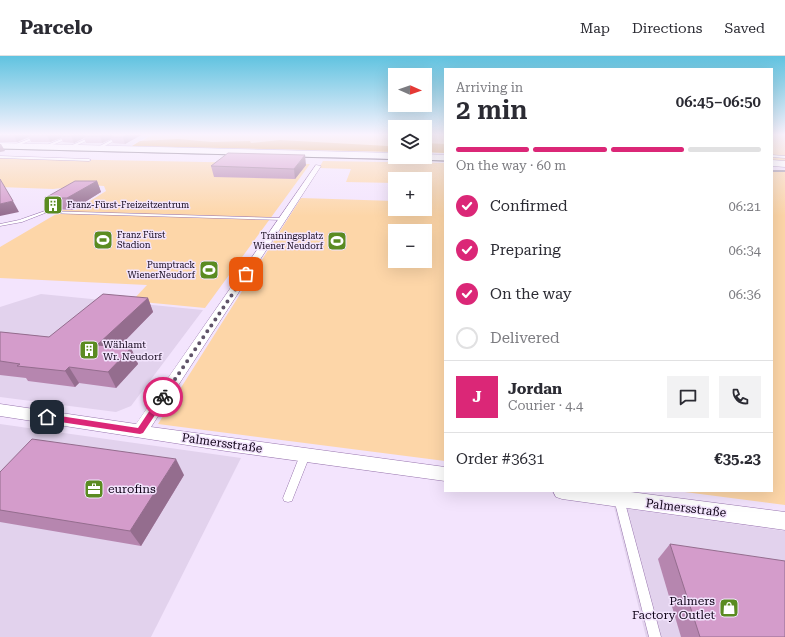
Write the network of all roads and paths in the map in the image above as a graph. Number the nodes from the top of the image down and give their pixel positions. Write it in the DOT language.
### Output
graph roads {
  1 [pos="773,165"];
  2 [pos="785,165"];
  3 [pos="318,166"];
  4 [pos="283,219"];
  5 [pos="0,225"];
  6 [pos="0,410"];
  7 [pos="140,431"];
  8 [pos="306,455"];
  9 [pos="444,474"];
  10 [pos="569,492"];
  11 [pos="288,498"];
  12 [pos="619,499"];
  13 [pos="785,521"];
  14 [pos="655,637"];
  1 -- 2 [label="main road"];
  3 -- 4 [label="street"];
  4 -- 5 [label="lane"];
  4 -- 7 [label="street"];
  6 -- 7 [label="street, Palmersstraße"];
  7 -- 8 [label="street, Palmersstraße"];
  8 -- 9 [label="street, Palmersstraße"];
  8 -- 11 [label="lane"];
  10 -- 12 [label="street, Palmersstraße"];
  12 -- 13 [label="street, Palmersstraße"];
  12 -- 14 [label="lane"];
}
